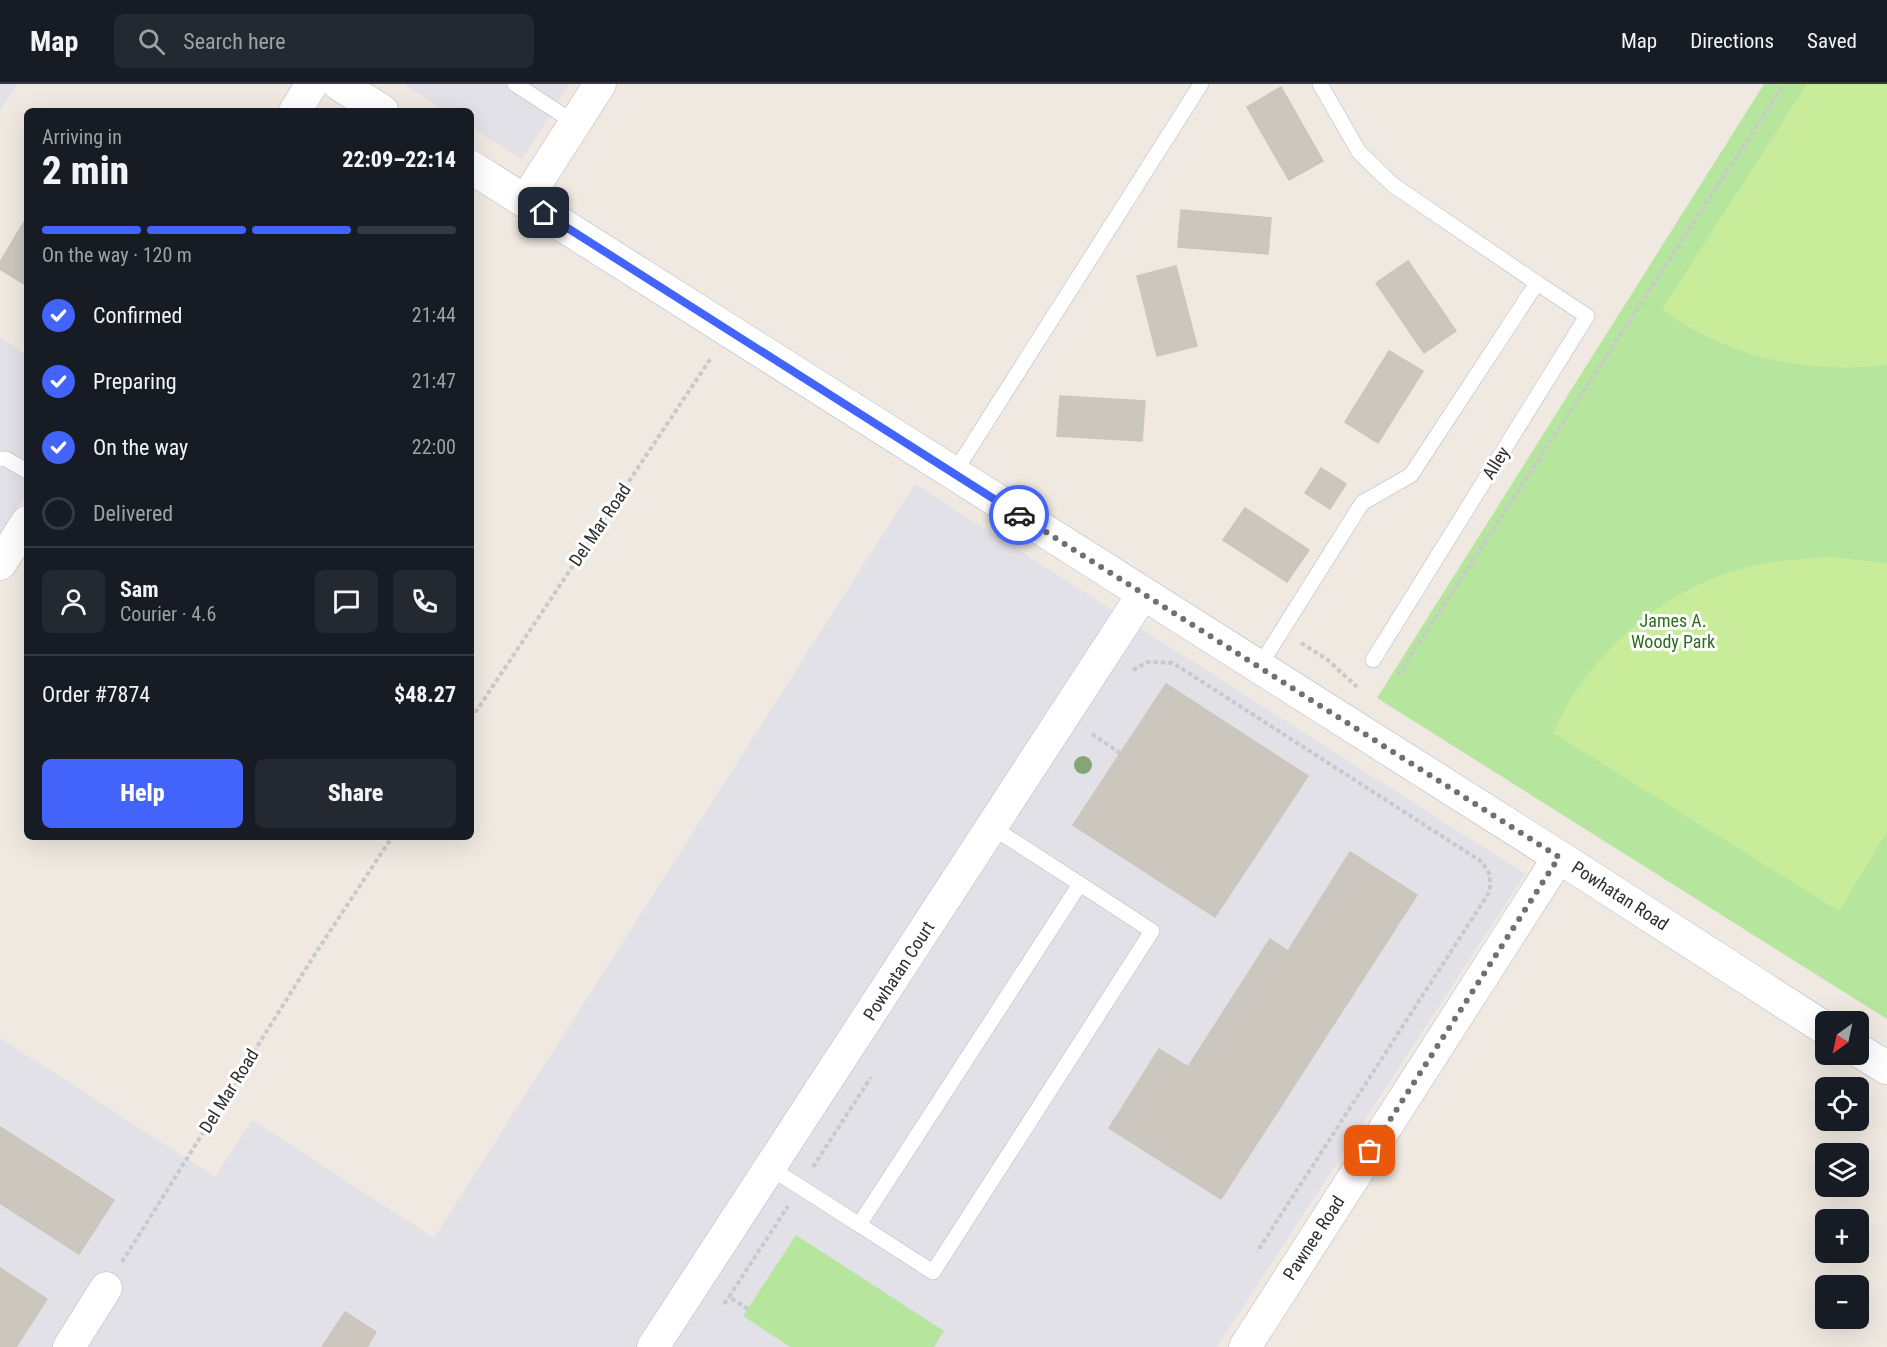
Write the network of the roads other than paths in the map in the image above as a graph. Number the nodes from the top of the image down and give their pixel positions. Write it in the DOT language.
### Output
graph roads {
  1 [pos="312,84"];
  2 [pos="339,84"];
  3 [pos="515,84"];
  4 [pos="600,84"];
  5 [pos="1201,84"];
  6 [pos="1320,84"];
  7 [pos="297,108"];
  8 [pos="377,108"];
  9 [pos="575,123"];
  10 [pos="474,169"];
  11 [pos="525,201"];
  12 [pos="1537,283"];
  13 [pos="0,459"];
  14 [pos="24,469"];
  15 [pos="954,473"];
  16 [pos="24,527"];
  17 [pos="0,564"];
  18 [pos="1143,594"];
  19 [pos="1373,660"];
  20 [pos="1259,667"];
  21 [pos="992,827"];
  22 [pos="1559,857"];
  23 [pos="1080,884"];
  24 [pos="1815,1022"];
  25 [pos="1869,1057"];
  26 [pos="1887,1068"];
  27 [pos="770,1168"];
  28 [pos="859,1225"];
  29 [pos="105,1288"];
  30 [pos="69,1347"];
  31 [pos="653,1347"];
  32 [pos="1245,1347"];
  1 -- 7 [label="street"];
  2 -- 8 [label="street"];
  3 -- 9 [label="lane"];
  4 -- 9 [label="street"];
  5 -- 15 [label="lane"];
  6 -- 12 [label="lane"];
  9 -- 11 [label="street"];
  10 -- 11 [label="street, Powhatan Road"];
  11 -- 15 [label="street, Powhatan Road"];
  12 -- 19 [label="lane, Alley"];
  12 -- 20 [label="lane"];
  13 -- 14 [label="lane"];
  15 -- 18 [label="street, Powhatan Road"];
  16 -- 17 [label="street"];
  18 -- 20 [label="street, Powhatan Road"];
  18 -- 21 [label="street, Powhatan Court"];
  20 -- 22 [label="street, Powhatan Road"];
  21 -- 23 [label="lane"];
  21 -- 27 [label="street, Powhatan Court"];
  22 -- 24 [label="street, Powhatan Road"];
  22 -- 32 [label="street, Pawnee Road"];
  23 -- 28 [label="lane"];
  23 -- 28 [label="lane"];
  25 -- 26 [label="street"];
  27 -- 28 [label="lane"];
  27 -- 31 [label="street, Powhatan Court"];
  29 -- 30 [label="street"];
}
